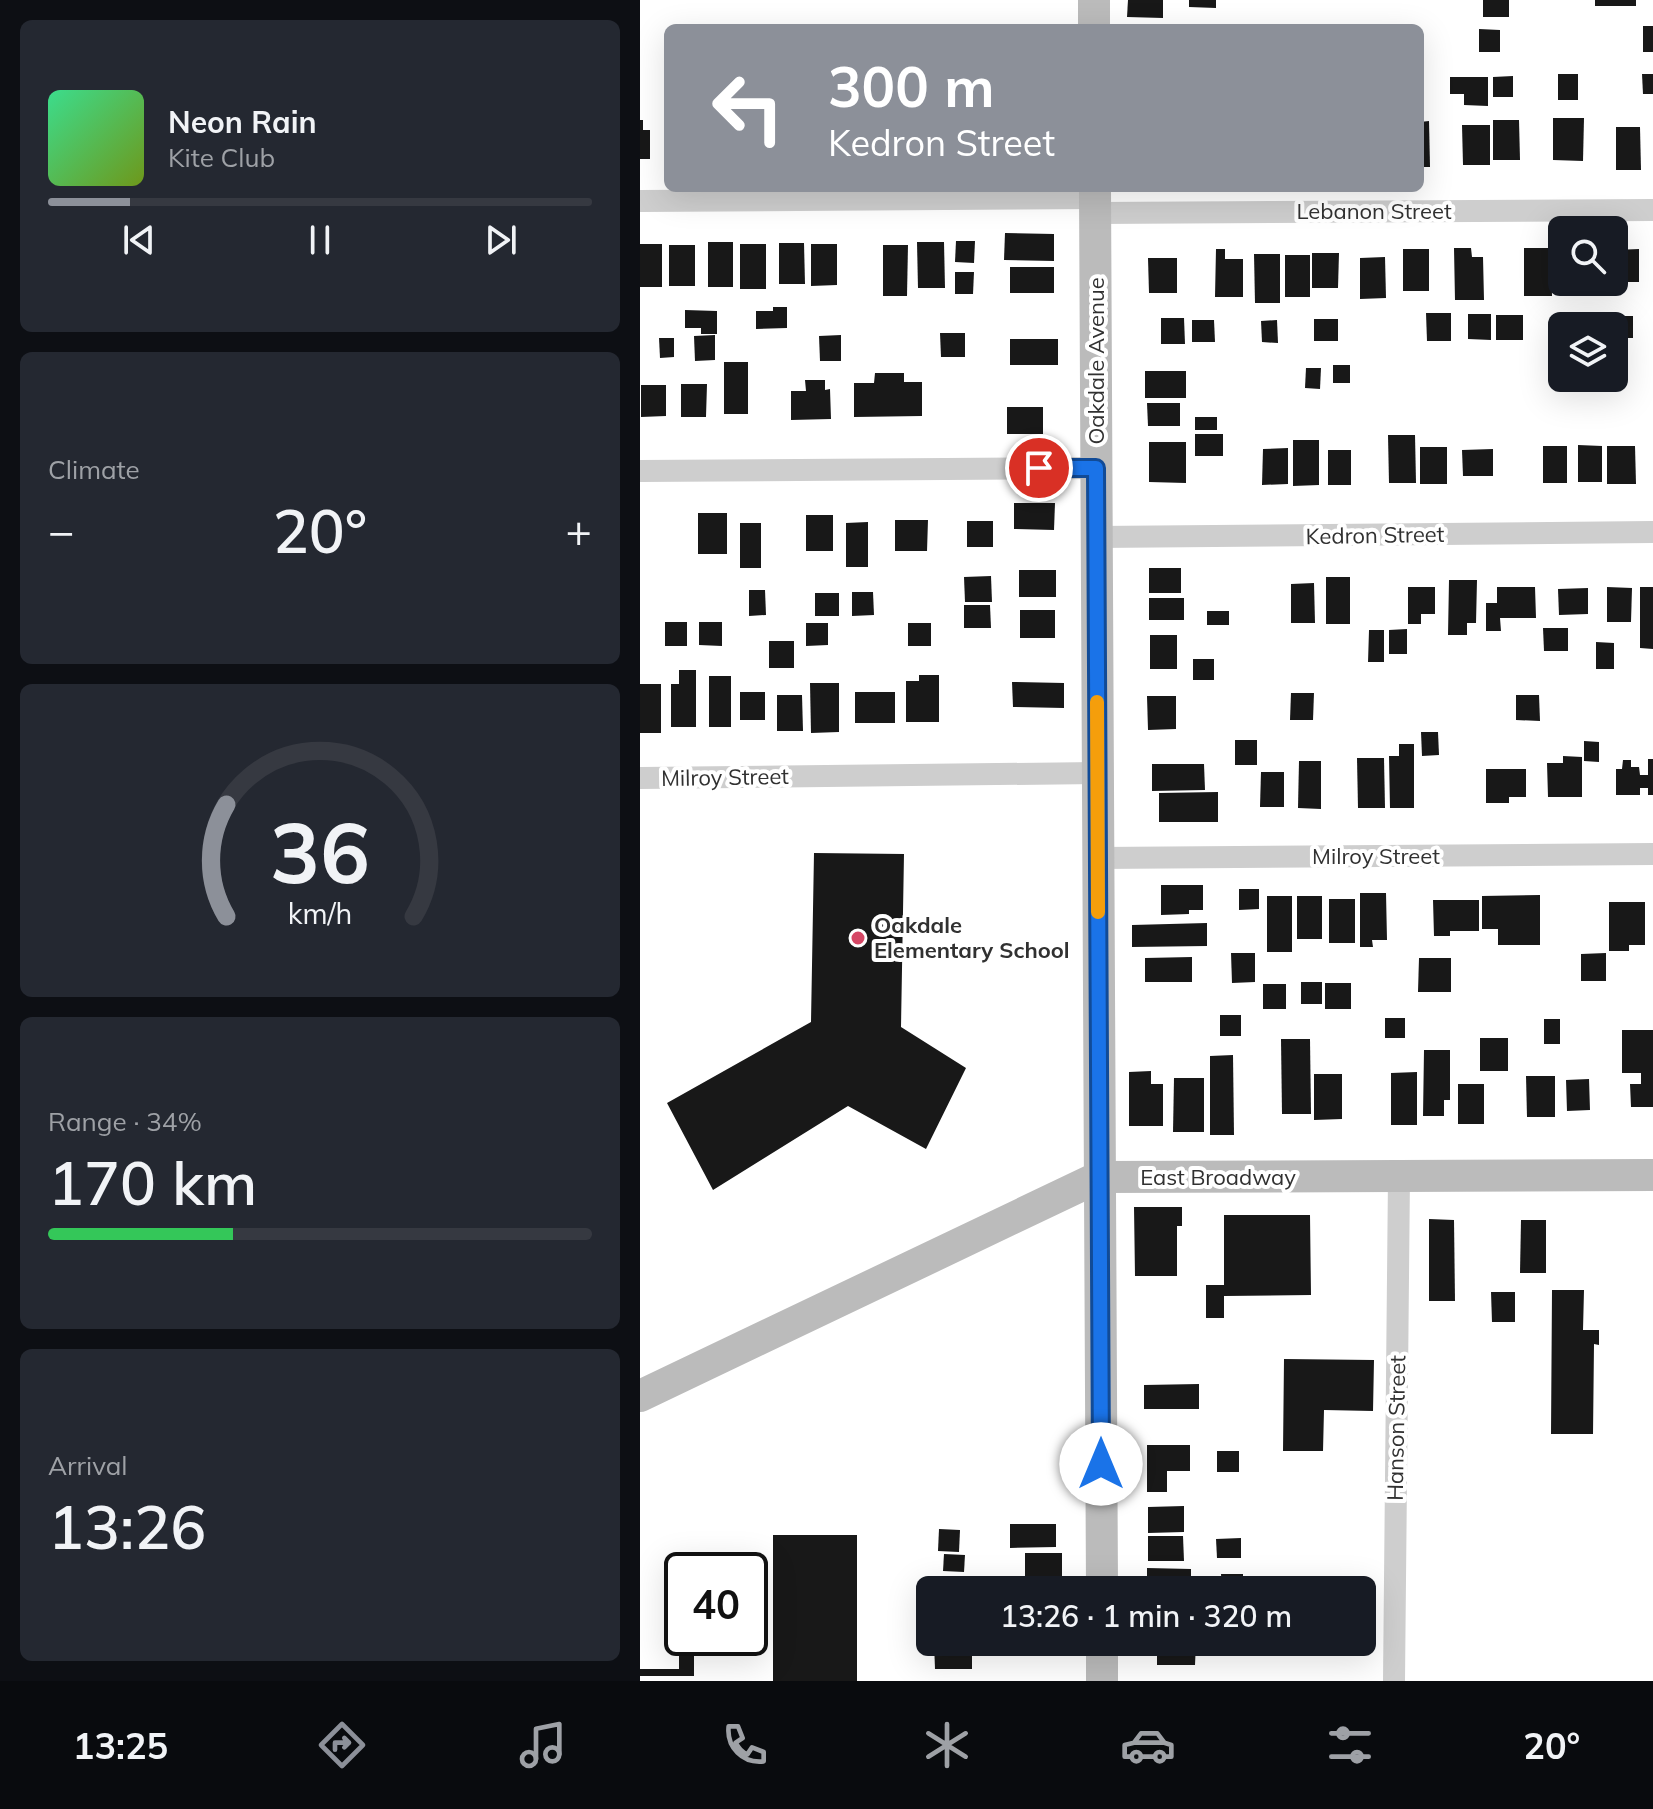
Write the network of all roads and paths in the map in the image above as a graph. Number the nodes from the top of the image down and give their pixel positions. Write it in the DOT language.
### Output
graph roads {
  1 [pos="1094,0"];
  2 [pos="1094,24"];
  3 [pos="1095,200"];
  4 [pos="640,201"];
  5 [pos="1653,210"];
  6 [pos="1096,468"];
  7 [pos="640,471"];
  8 [pos="1653,532"];
  9 [pos="1097,537"];
  10 [pos="1098,773"];
  11 [pos="640,778"];
  12 [pos="1653,854"];
  13 [pos="1098,858"];
  14 [pos="1653,1175"];
  15 [pos="1399,1176"];
  16 [pos="1099,1177"];
  17 [pos="640,1396"];
  18 [pos="1102,1576"];
  19 [pos="1102,1656"];
  20 [pos="1102,1681"];
  21 [pos="1394,1681"];
  1 -- 2 [label="street"];
  3 -- 4 [label="street, Lebanon Street"];
  3 -- 5 [label="street, Lebanon Street"];
  3 -- 6 [label="street, Oakdale Avenue"];
  6 -- 7 [label="street"];
  6 -- 9 [label="street, Oakdale Avenue"];
  8 -- 9 [label="street, Kedron Street"];
  9 -- 10 [label="street, Oakdale Avenue"];
  10 -- 11 [label="street, Milroy Street"];
  10 -- 13 [label="street, Oakdale Avenue"];
  12 -- 13 [label="street, Milroy Street"];
  13 -- 16 [label="street, Oakdale Avenue"];
  14 -- 15 [label="street, East Broadway"];
  15 -- 16 [label="street, East Broadway"];
  15 -- 21 [label="street, Hanson Street"];
  16 -- 17 [label="street, East Broadway"];
  16 -- 18 [label="street, Oakdale Avenue"];
  19 -- 20 [label="street"];
}
